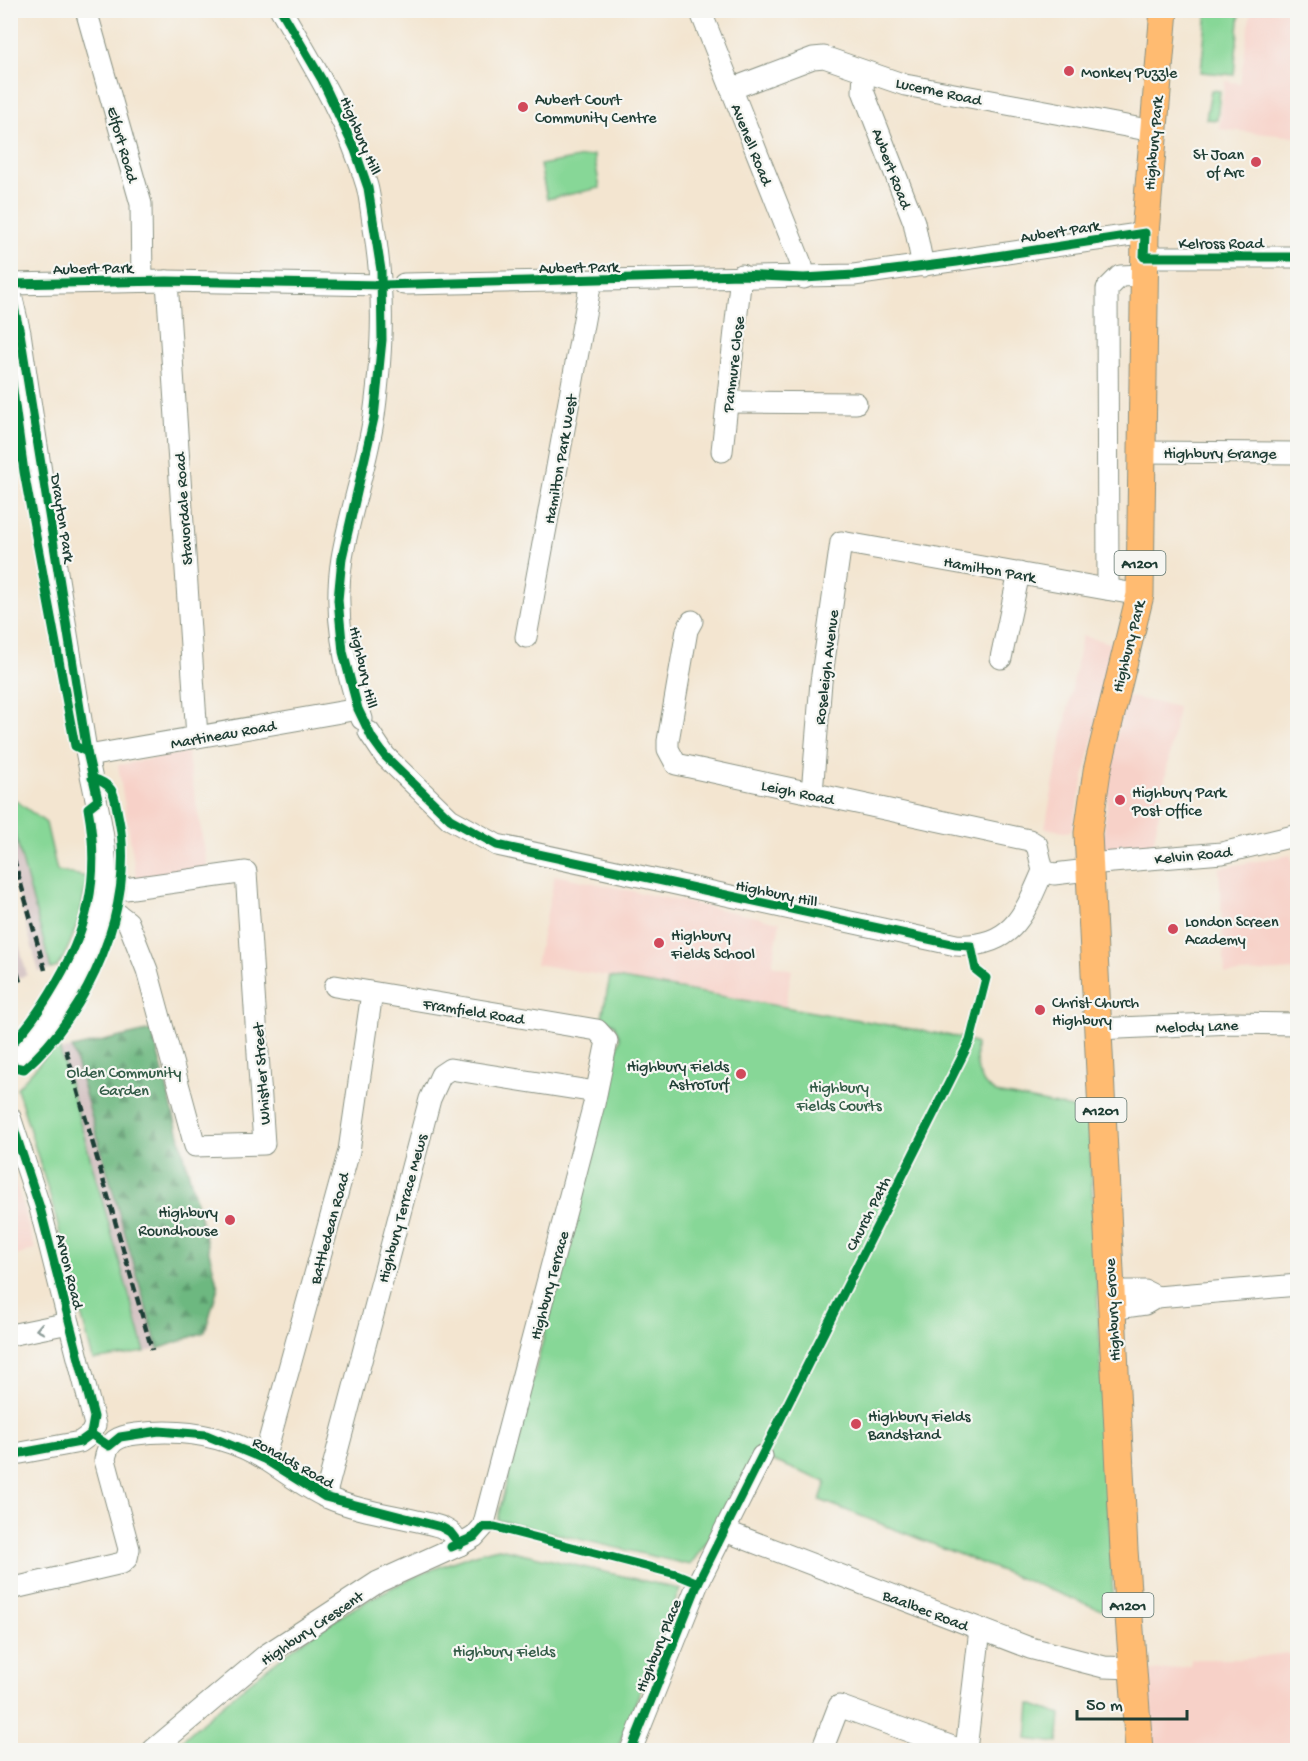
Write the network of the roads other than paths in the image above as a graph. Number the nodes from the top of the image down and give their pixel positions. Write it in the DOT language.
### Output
graph roads {
  1 [pos="86,10"];
  2 [pos="281,10"];
  3 [pos="700,10"];
  4 [pos="1164,10"];
  5 [pos="864,72"];
  6 [pos="730,89"];
  7 [pos="1153,131"];
  8 [pos="1144,255"];
  9 [pos="1298,257"];
  10 [pos="923,266"];
  11 [pos="741,275"];
  12 [pos="804,278"];
  13 [pos="591,280"];
  14 [pos="142,281"];
  15 [pos="167,281"];
  16 [pos="10,284"];
  17 [pos="404,284"];
  18 [pos="382,285"];
  19 [pos="10,290"];
  20 [pos="728,402"];
  21 [pos="856,403"];
  22 [pos="722,452"];
  23 [pos="1143,452"];
  24 [pos="1298,453"];
  25 [pos="841,542"];
  26 [pos="1019,573"];
  27 [pos="1108,589"];
  28 [pos="1140,594"];
  29 [pos="692,621"];
  30 [pos="526,637"];
  31 [pos="1001,658"];
  32 [pos="363,720"];
  33 [pos="197,737"];
  34 [pos="88,756"];
  35 [pos="812,793"];
  36 [pos="1298,835"];
  37 [pos="1088,867"];
  38 [pos="1043,871"];
  39 [pos="118,890"];
  40 [pos="103,909"];
  41 [pos="335,986"];
  42 [pos="372,993"];
  43 [pos="1298,1024"];
  44 [pos="1096,1029"];
  45 [pos="607,1041"];
  46 [pos="11,1063"];
  47 [pos="596,1092"];
  48 [pos="10,1117"];
  49 [pos="1298,1285"];
  50 [pos="1111,1300"];
  51 [pos="69,1323"];
  52 [pos="10,1335"];
  53 [pos="100,1440"];
  54 [pos="10,1455"];
  55 [pos="762,1456"];
  56 [pos="264,1459"];
  57 [pos="325,1497"];
  58 [pos="483,1527"];
  59 [pos="725,1531"];
  60 [pos="460,1545"];
  61 [pos="10,1589"];
  62 [pos="980,1629"];
  63 [pos="1133,1668"];
  64 [pos="153,1750"];
  65 [pos="631,1750"];
  66 [pos="822,1750"];
  67 [pos="961,1750"];
  68 [pos="966,1750"];
  69 [pos="1139,1750"];
  1 -- 14 [label="street, Elfort Road"];
  2 -- 18 [label="street, Highbury Hill"];
  3 -- 6 [label="street, Avenell Road"];
  4 -- 7 [label="main road, Highbury Park / A1201"];
  5 -- 6 [label="street, Lucerne Road"];
  5 -- 7 [label="street, Lucerne Road"];
  5 -- 10 [label="street, Aubert Road"];
  6 -- 12 [label="street, Avenell Road"];
  7 -- 8 [label="main road, Highbury Park / A1201"];
  8 -- 9 [label="street, Kelross Road"];
  8 -- 10 [label="street, Aubert Park"];
  8 -- 23 [label="main road, Highbury Park / A1201"];
  8 -- 27 [label="street, Highbury Park"];
  10 -- 12 [label="street, Aubert Park"];
  11 -- 12 [label="street, Aubert Park"];
  11 -- 13 [label="street, Aubert Park"];
  11 -- 20 [label="street, Panmure Close"];
  13 -- 17 [label="street, Aubert Park"];
  13 -- 30 [label="street, Hamilton Park West"];
  14 -- 15 [label="street, Aubert Park"];
  14 -- 16 [label="street, Aubert Park"];
  15 -- 18 [label="street, Aubert Park"];
  15 -- 33 [label="street, Stavordale Road"];
  18 -- 32 [label="street, Highbury Hill"];
  19 -- 34 [label="street, Drayton Park"];
  20 -- 21 [label="street"];
  20 -- 22 [label="street, Panmure Close"];
  23 -- 24 [label="street, Highbury Grange"];
  23 -- 28 [label="main road, Highbury Park / A1201"];
  25 -- 26 [label="street, Hamilton Park"];
  25 -- 35 [label="street, Roseleigh Avenue"];
  26 -- 27 [label="street, Hamilton Park"];
  26 -- 31 [label="street"];
  27 -- 28 [label="street, Hamilton Park"];
  28 -- 37 [label="main road, Highbury Park / A1201"];
  29 -- 35 [label="street, Leigh Road"];
  32 -- 33 [label="street, Martineau Road"];
  32 -- 38 [label="street, Highbury Hill"];
  33 -- 34 [label="street, Martineau Road"];
  34 -- 40 [label="street, Drayton Park"];
  35 -- 38 [label="street, Leigh Road"];
  36 -- 37 [label="street, Kelvin Road"];
  37 -- 38 [label="street"];
  37 -- 44 [label="main road, Highbury Grove / A1201"];
  39 -- 40 [label="street, Whistler Street"];
  40 -- 46 [label="street, Drayton Park"];
  41 -- 42 [label="street, Framfield Road"];
  42 -- 45 [label="street, Framfield Road"];
  42 -- 56 [label="street, Battledean Road"];
  43 -- 44 [label="street, Melody Lane"];
  44 -- 50 [label="main road, Highbury Grove / A1201"];
  45 -- 47 [label="street, Highbury Terrace"];
  47 -- 57 [label="street, Highbury Terrace Mews"];
  47 -- 58 [label="street, Highbury Terrace"];
  48 -- 51 [label="street, Arvon Road"];
  49 -- 50 [label="street"];
  50 -- 63 [label="main road, Highbury Grove / A1201"];
  51 -- 52 [label="street, one-way"];
  51 -- 53 [label="street, Arvon Road"];
  53 -- 54 [label="street, Ronalds Road"];
  53 -- 56 [label="street, Ronalds Road"];
  53 -- 61 [label="street, Arvon Road"];
  55 -- 59 [label="street, Highbury Place"];
  56 -- 57 [label="street, Ronalds Road"];
  57 -- 60 [label="street, Ronalds Road"];
  58 -- 60 [label="street, Highbury Crescent"];
  59 -- 62 [label="street, Baalbec Road"];
  59 -- 65 [label="street, Highbury Place"];
  60 -- 64 [label="street, Highbury Crescent"];
  62 -- 63 [label="street, Baalbec Road"];
  62 -- 68 [label="street"];
  63 -- 69 [label="main road, Highbury Grove / A1201"];
  66 -- 67 [label="street"];
}
